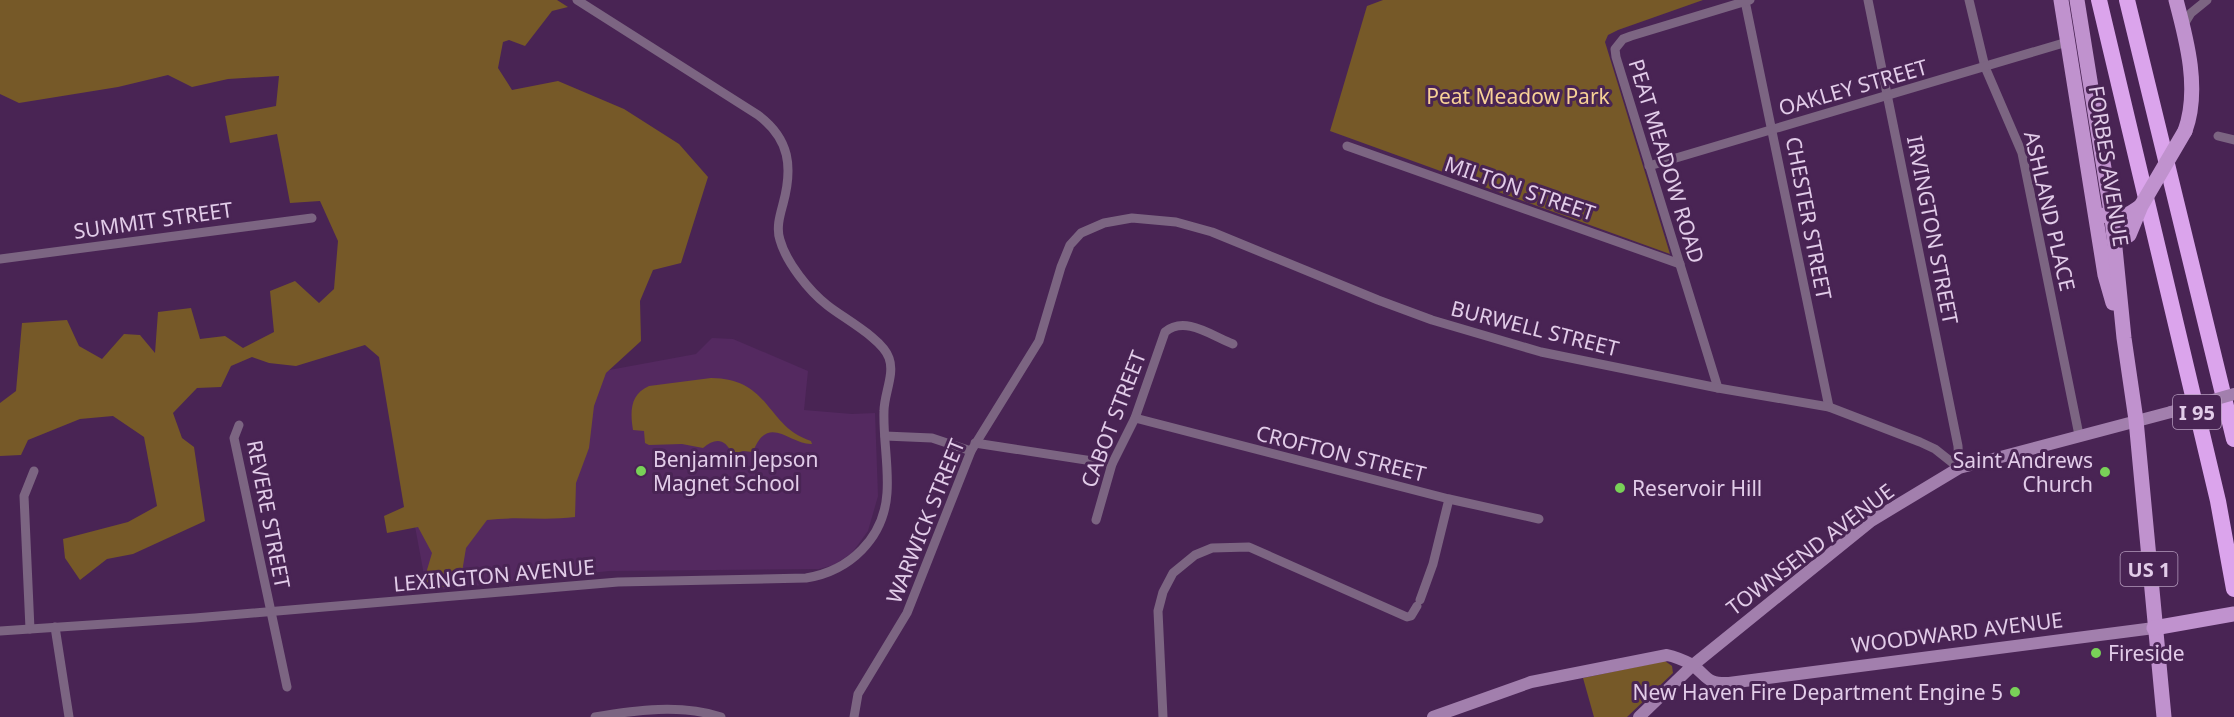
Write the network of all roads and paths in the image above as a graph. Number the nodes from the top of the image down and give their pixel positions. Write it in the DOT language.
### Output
graph roads {
  1 [pos="577,0"];
  2 [pos="1868,0"];
  3 [pos="1969,0"];
  4 [pos="2061,0"];
  5 [pos="2077,0"];
  6 [pos="2099,0"];
  7 [pos="2127,0"];
  8 [pos="2138,0"];
  9 [pos="2176,0"];
  10 [pos="2206,0"];
  11 [pos="1747,1"];
  12 [pos="2183,26"];
  13 [pos="2067,42"];
  14 [pos="1985,67"];
  15 [pos="1887,95"];
  16 [pos="2155,120"];
  17 [pos="1773,129"];
  18 [pos="2218,136"];
  19 [pos="2234,140"];
  20 [pos="1347,146"];
  21 [pos="1649,166"];
  22 [pos="2141,206"];
  23 [pos="2095,212"];
  24 [pos="312,218"];
  25 [pos="2117,218"];
  26 [pos="1104,223"];
  27 [pos="0,259"];
  28 [pos="1680,264"];
  29 [pos="2117,274"];
  30 [pos="2124,338"];
  31 [pos="1233,344"];
  32 [pos="1718,388"];
  33 [pos="2234,394"];
  34 [pos="1829,407"];
  35 [pos="1135,418"];
  36 [pos="2136,420"];
  37 [pos="239,425"];
  38 [pos="2079,435"];
  39 [pos="885,436"];
  40 [pos="2234,440"];
  41 [pos="973,447"];
  42 [pos="1112,464"];
  43 [pos="1959,468"];
  44 [pos="34,471"];
  45 [pos="1449,499"];
  46 [pos="1539,519"];
  47 [pos="1096,520"];
  48 [pos="2234,589"];
  49 [pos="270,611"];
  50 [pos="2234,614"];
  51 [pos="55,627"];
  52 [pos="2154,628"];
  53 [pos="30,629"];
  54 [pos="0,631"];
  55 [pos="1692,665"];
  56 [pos="287,687"];
  57 [pos="69,717"];
  58 [pos="595,717"];
  59 [pos="722,717"];
  60 [pos="854,717"];
  61 [pos="1163,717"];
  62 [pos="1433,717"];
  63 [pos="1639,717"];
  64 [pos="2164,717"];
  1 -- 39 [label="street, LEXINGTON AVENUE"];
  2 -- 15 [label="street, IRVINGTON STREET"];
  3 -- 14 [label="street, ASHLAND PLACE"];
  4 -- 13 [label="main road, FORBES AVENUE / US 1"];
  5 -- 25 [label="main road, FORBES AVENUE"];
  6 -- 48 [label="highway, I 95"];
  7 -- 16 [label="highway, I 95"];
  8 -- 16 [label="highway"];
  9 -- 12 [label="main road, US 1"];
  10 -- 12 [label="street"];
  11 -- 17 [label="street, CHESTER STREET"];
  11 -- 21 [label="street, PEAT MEADOW ROAD"];
  12 -- 22 [label="main road, US 1, bridge"];
  13 -- 14 [label="street, OAKLEY STREET"];
  13 -- 23 [label="main road, FORBES AVENUE / US 1"];
  14 -- 15 [label="street, OAKLEY STREET"];
  14 -- 38 [label="street, ASHLAND PLACE"];
  15 -- 17 [label="street, OAKLEY STREET"];
  15 -- 43 [label="street, IRVINGTON STREET"];
  16 -- 40 [label="highway, I 95"];
  17 -- 21 [label="street, OAKLEY STREET"];
  17 -- 34 [label="street, CHESTER STREET"];
  18 -- 19 [label="street"];
  20 -- 28 [label="street, MILTON STREET"];
  21 -- 28 [label="street, PEAT MEADOW ROAD"];
  22 -- 25 [label="main road"];
  22 -- 29 [label="main road, US 1, bridge"];
  23 -- 25 [label="main road"];
  23 -- 30 [label="main road, FORBES AVENUE / US 1"];
  24 -- 27 [label="street, SUMMIT STREET"];
  25 -- 29 [label="main road, FORBES AVENUE"];
  26 -- 32 [label="street, BURWELL STREET"];
  26 -- 41 [label="street, WARWICK STREET"];
  28 -- 32 [label="street, PEAT MEADOW ROAD"];
  29 -- 30 [label="main road, FORBES AVENUE / US 1"];
  30 -- 36 [label="main road, FORBES AVENUE / US 1"];
  31 -- 35 [label="street, CABOT STREET"];
  32 -- 34 [label="street, BURWELL STREET"];
  33 -- 36 [label="main road, TOWNSEND AVENUE, bridge"];
  34 -- 43 [label="street, BURWELL STREET"];
  35 -- 42 [label="street, CABOT STREET"];
  35 -- 45 [label="street, CROFTON STREET"];
  36 -- 38 [label="main road, TOWNSEND AVENUE"];
  36 -- 52 [label="main road, FORBES AVENUE / US 1"];
  37 -- 49 [label="street, REVERE STREET"];
  38 -- 43 [label="main road, TOWNSEND AVENUE"];
  39 -- 41 [label="street"];
  39 -- 49 [label="street, LEXINGTON AVENUE"];
  41 -- 42 [label="street"];
  41 -- 60 [label="street, WARWICK STREET"];
  42 -- 47 [label="street, CABOT STREET"];
  43 -- 55 [label="main road, TOWNSEND AVENUE"];
  44 -- 53 [label="street"];
  45 -- 46 [label="street, CROFTON STREET"];
  45 -- 61 [label="street"];
  49 -- 51 [label="street, LEXINGTON AVENUE"];
  49 -- 56 [label="street, REVERE STREET"];
  50 -- 52 [label="main road, WOODWARD AVENUE"];
  51 -- 53 [label="street, LEXINGTON AVENUE"];
  51 -- 57 [label="street"];
  52 -- 55 [label="main road, WOODWARD AVENUE"];
  52 -- 64 [label="main road, FORBES AVENUE / US 1"];
  53 -- 54 [label="street, LEXINGTON AVENUE"];
  55 -- 62 [label="main road, WOODWARD AVENUE"];
  55 -- 63 [label="main road, TOWNSEND AVENUE"];
  58 -- 59 [label="street"];
}
